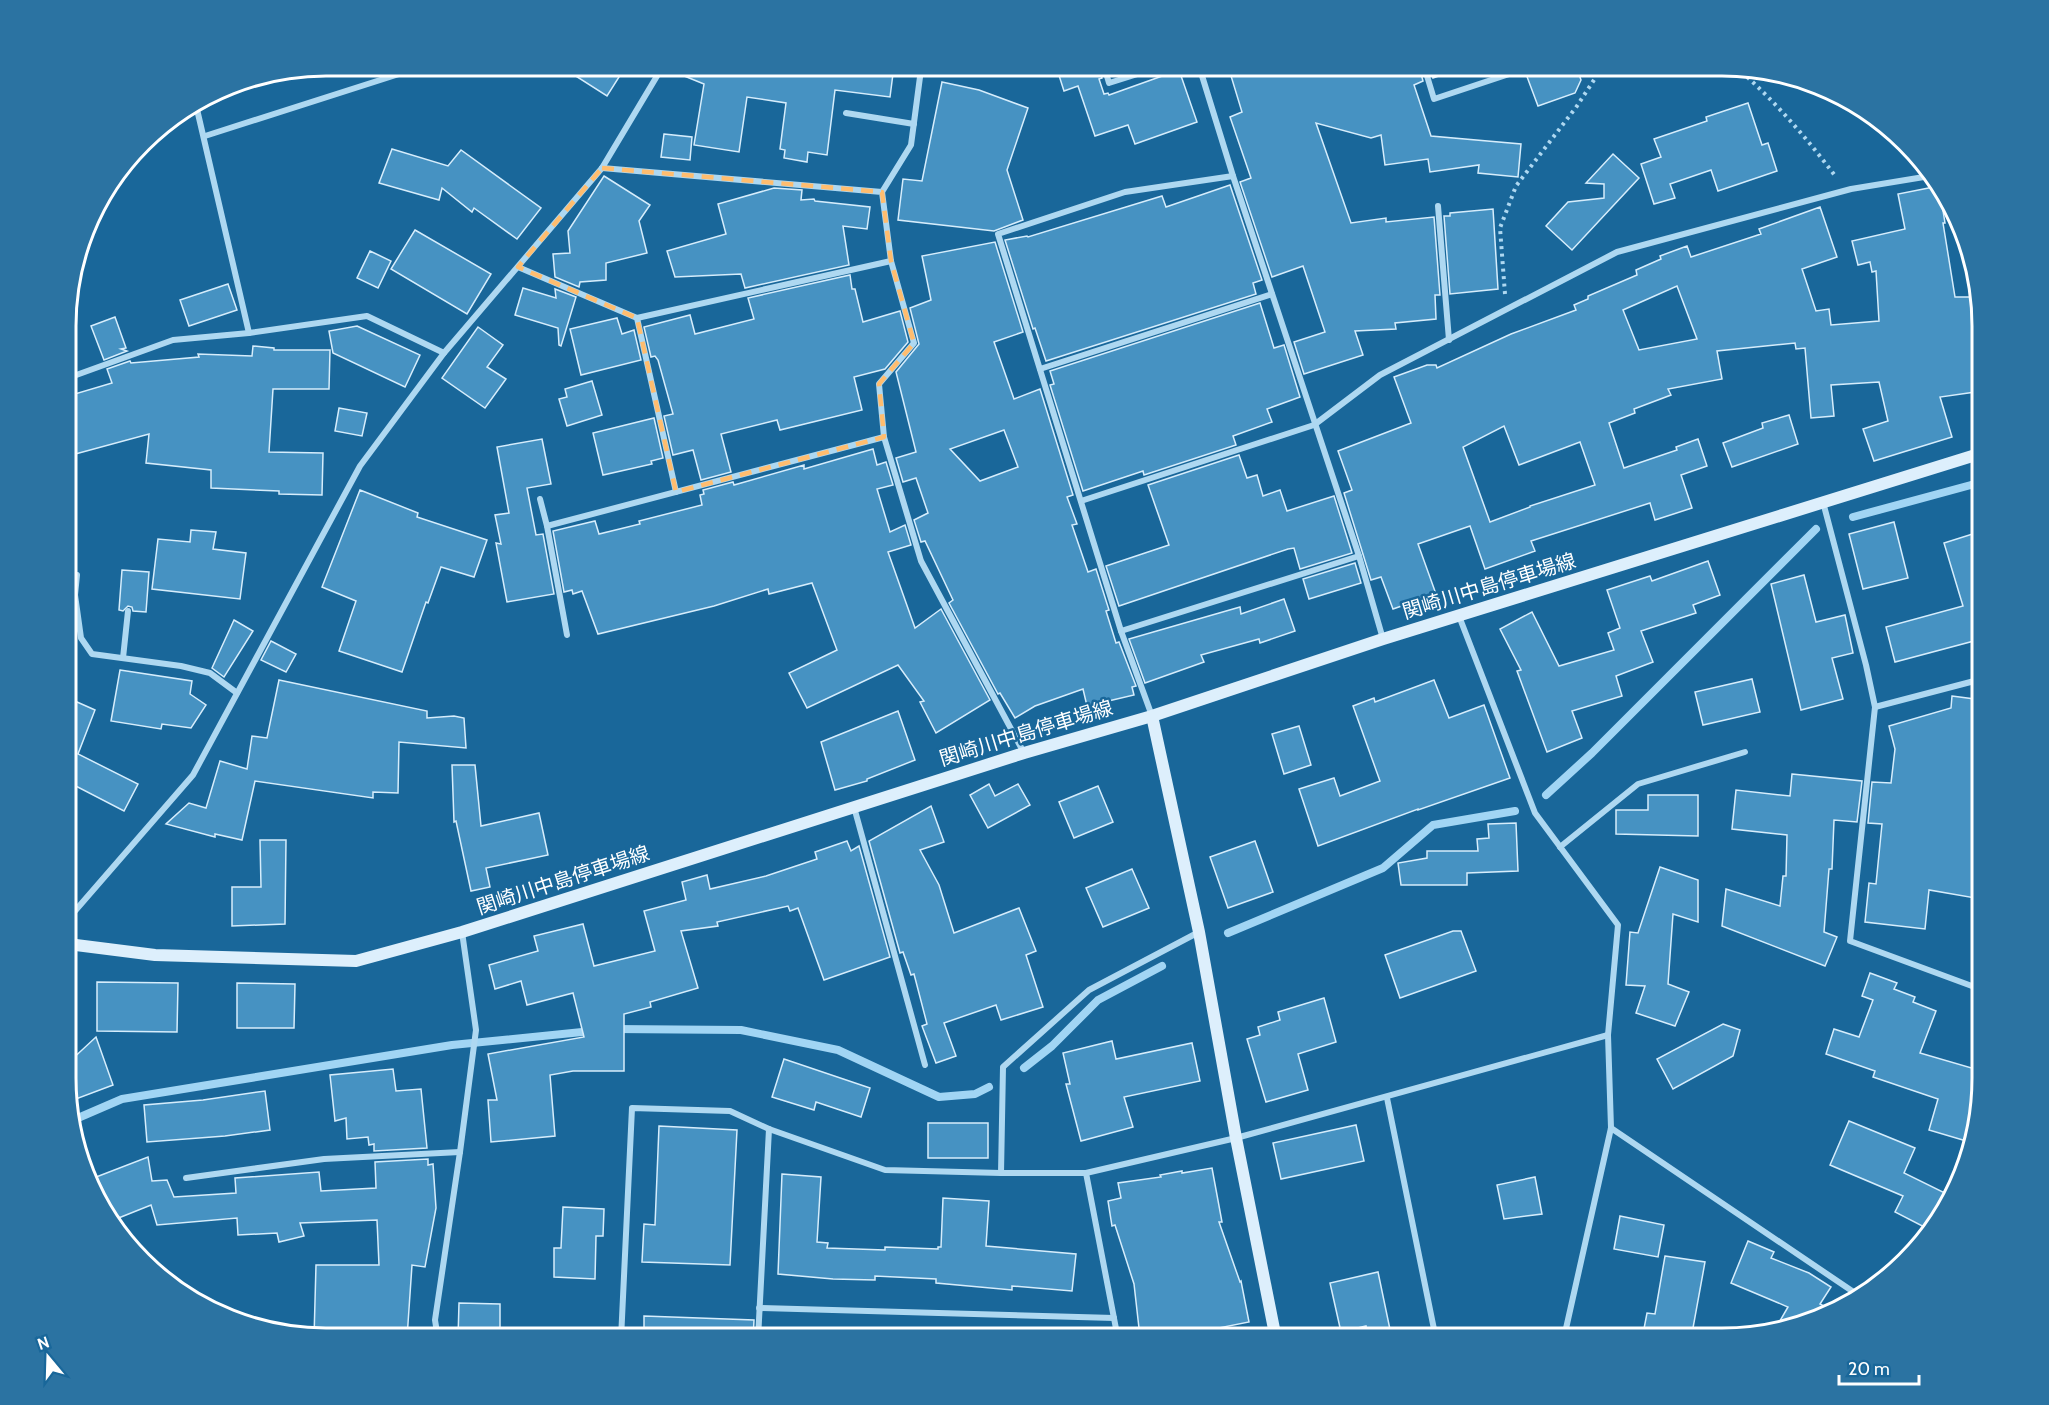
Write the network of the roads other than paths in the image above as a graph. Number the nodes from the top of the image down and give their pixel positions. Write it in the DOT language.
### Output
graph roads {
  1 [pos="393,76"];
  2 [pos="657,76"];
  3 [pos="1107,76"];
  4 [pos="1131,76"];
  5 [pos="1202,76"];
  6 [pos="1427,76"];
  7 [pos="1503,76"];
  8 [pos="920,77"];
  9 [pos="198,112"];
  10 [pos="846,113"];
  11 [pos="914,124"];
  12 [pos="205,136"];
  13 [pos="602,168"];
  14 [pos="1233,176"];
  15 [pos="1923,177"];
  16 [pos="882,192"];
  17 [pos="1438,206"];
  18 [pos="891,261"];
  19 [pos="518,267"];
  20 [pos="1272,294"];
  21 [pos="637,318"];
  22 [pos="249,333"];
  23 [pos="1449,340"];
  24 [pos="444,353"];
  25 [pos="1040,369"];
  26 [pos="76,375"];
  27 [pos="1314,425"];
  28 [pos="884,437"];
  29 [pos="1972,456"];
  30 [pos="676,492"];
  31 [pos="540,499"];
  32 [pos="1081,501"];
  33 [pos="1823,502"];
  34 [pos="547,526"];
  35 [pos="1359,556"];
  36 [pos="77,574"];
  37 [pos="76,584"];
  38 [pos="76,602"];
  39 [pos="128,611"];
  40 [pos="1460,616"];
  41 [pos="1121,631"];
  42 [pos="567,635"];
  43 [pos="1383,639"];
  44 [pos="123,658"];
  45 [pos="1972,682"];
  46 [pos="237,693"];
  47 [pos="1875,707"];
  48 [pos="1152,716"];
  49 [pos="1745,752"];
  50 [pos="1024,753"];
  51 [pos="854,807"];
  52 [pos="1560,847"];
  53 [pos="76,911"];
  54 [pos="462,932"];
  55 [pos="1199,932"];
  56 [pos="76,945"];
  57 [pos="1972,986"];
  58 [pos="1608,1035"];
  59 [pos="925,1065"];
  60 [pos="1387,1098"];
  61 [pos="1611,1128"];
  62 [pos="769,1130"];
  63 [pos="1236,1138"];
  64 [pos="460,1152"];
  65 [pos="1001,1173"];
  66 [pos="1086,1173"];
  67 [pos="186,1178"];
  68 [pos="1853,1291"];
  69 [pos="759,1308"];
  70 [pos="1114,1318"];
  71 [pos="436,1328"];
  72 [pos="622,1328"];
  73 [pos="758,1328"];
  74 [pos="1116,1328"];
  75 [pos="1274,1328"];
  76 [pos="1434,1328"];
  77 [pos="1565,1328"];
  1 -- 12 [label="street"];
  2 -- 13 [label="street"];
  3 -- 4 [label="street"];
  5 -- 14 [label="street"];
  6 -- 7 [label="street"];
  8 -- 11 [label="street"];
  9 -- 12 [label="street"];
  10 -- 11 [label="street"];
  11 -- 16 [label="street"];
  12 -- 22 [label="street"];
  13 -- 16 [label="street"];
  13 -- 19 [label="street"];
  14 -- 20 [label="street"];
  14 -- 25 [label="street"];
  15 -- 23 [label="street"];
  16 -- 18 [label="street"];
  17 -- 23 [label="street"];
  18 -- 21 [label="street"];
  18 -- 28 [label="street"];
  19 -- 21 [label="street"];
  19 -- 24 [label="street"];
  20 -- 25 [label="street"];
  20 -- 27 [label="street"];
  21 -- 30 [label="street"];
  22 -- 24 [label="street"];
  22 -- 26 [label="street"];
  23 -- 27 [label="street"];
  24 -- 46 [label="street"];
  25 -- 32 [label="street"];
  27 -- 32 [label="street"];
  27 -- 35 [label="street"];
  28 -- 30 [label="street"];
  28 -- 50 [label="street"];
  29 -- 33 [label="main road, 関崎川中島停車場線"];
  30 -- 34 [label="street"];
  31 -- 34 [label="street"];
  32 -- 41 [label="street"];
  33 -- 40 [label="main road, 関崎川中島停車場線"];
  33 -- 47 [label="street"];
  34 -- 42 [label="street"];
  35 -- 41 [label="street"];
  35 -- 43 [label="street"];
  36 -- 37 [label="street"];
  38 -- 44 [label="street"];
  39 -- 44 [label="street"];
  40 -- 43 [label="main road, 関崎川中島停車場線"];
  40 -- 52 [label="street"];
  41 -- 48 [label="street"];
  43 -- 48 [label="main road, 関崎川中島停車場線"];
  44 -- 46 [label="street"];
  45 -- 47 [label="street"];
  46 -- 53 [label="street"];
  47 -- 57 [label="street"];
  48 -- 50 [label="main road, 関崎川中島停車場線"];
  48 -- 55 [label="main road"];
  49 -- 52 [label="street"];
  50 -- 51 [label="main road, 関崎川中島停車場線"];
  51 -- 54 [label="main road, 関崎川中島停車場線"];
  51 -- 59 [label="street"];
  52 -- 58 [label="street"];
  54 -- 56 [label="main road, 関崎川中島停車場線"];
  54 -- 64 [label="street"];
  55 -- 63 [label="main road"];
  55 -- 65 [label="street"];
  58 -- 60 [label="street"];
  58 -- 61 [label="street"];
  60 -- 63 [label="street"];
  60 -- 76 [label="street"];
  61 -- 68 [label="street"];
  61 -- 77 [label="street"];
  62 -- 65 [label="street"];
  62 -- 69 [label="street"];
  62 -- 72 [label="street"];
  63 -- 66 [label="street"];
  63 -- 75 [label="main road"];
  64 -- 67 [label="street"];
  64 -- 71 [label="street"];
  65 -- 66 [label="street"];
  66 -- 70 [label="street"];
  69 -- 70 [label="street"];
  69 -- 73 [label="street"];
  70 -- 74 [label="street"];
}
